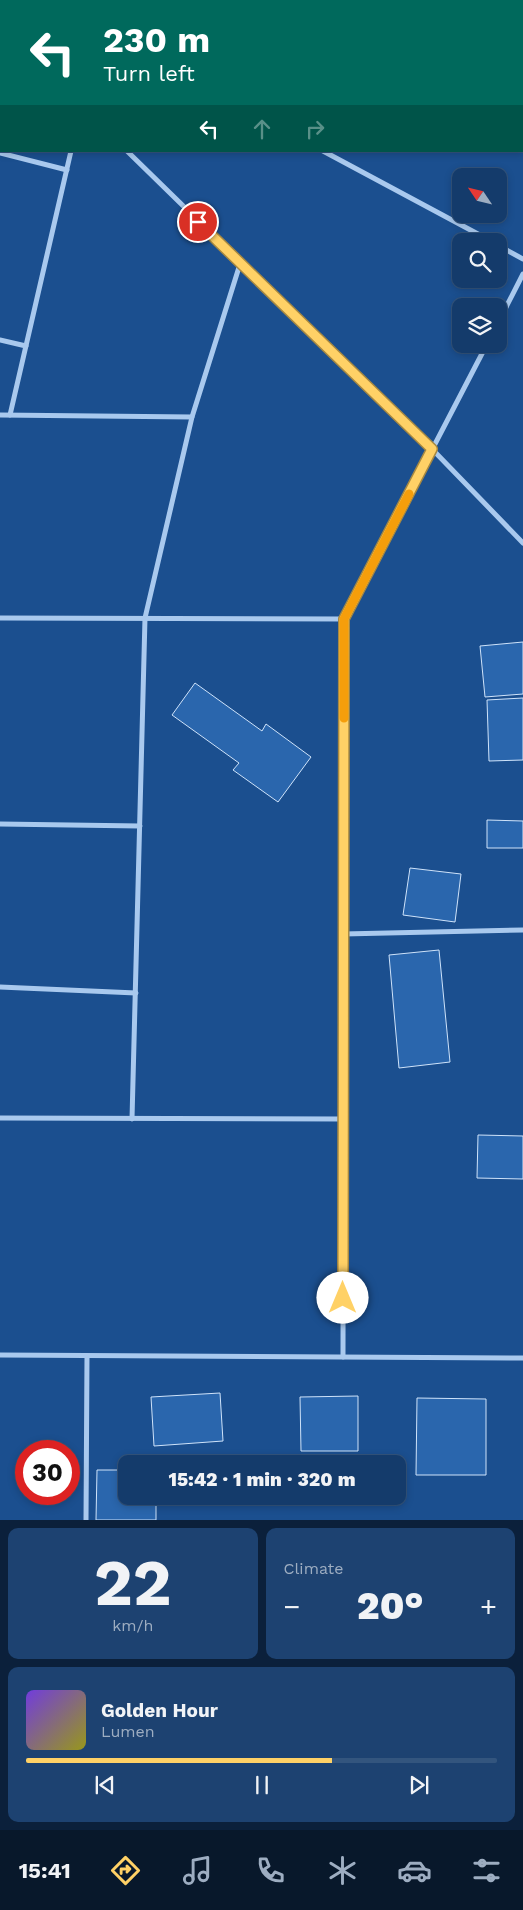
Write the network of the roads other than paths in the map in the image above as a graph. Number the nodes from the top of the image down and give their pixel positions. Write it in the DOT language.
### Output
graph roads {
  1 [pos="71,152"];
  2 [pos="128,152"];
  3 [pos="325,152"];
  4 [pos="0,153"];
  5 [pos="68,170"];
  6 [pos="476,233"];
  7 [pos="507,250"];
  8 [pos="523,259"];
  9 [pos="240,264"];
  10 [pos="523,274"];
  11 [pos="507,305"];
  12 [pos="0,340"];
  13 [pos="26,346"];
  14 [pos="482,353"];
  15 [pos="0,415"];
  16 [pos="10,415"];
  17 [pos="192,416"];
  18 [pos="432,449"];
  19 [pos="523,544"];
  20 [pos="0,618"];
  21 [pos="145,618"];
  22 [pos="344,619"];
  23 [pos="0,824"];
  24 [pos="140,826"];
  25 [pos="523,930"];
  26 [pos="343,934"];
  27 [pos="0,987"];
  28 [pos="136,993"];
  29 [pos="0,1118"];
  30 [pos="132,1119"];
  31 [pos="343,1119"];
  32 [pos="0,1355"];
  33 [pos="87,1356"];
  34 [pos="343,1357"];
  35 [pos="523,1358"];
  36 [pos="86,1520"];
  1 -- 5 [label="street"];
  2 -- 9 [label="street"];
  3 -- 6 [label="street"];
  4 -- 5 [label="street"];
  5 -- 13 [label="street"];
  7 -- 8 [label="street"];
  9 -- 17 [label="street"];
  9 -- 18 [label="street"];
  10 -- 11 [label="street"];
  12 -- 13 [label="street"];
  13 -- 16 [label="street"];
  14 -- 18 [label="street"];
  15 -- 16 [label="street"];
  16 -- 17 [label="street"];
  17 -- 21 [label="street"];
  18 -- 19 [label="street"];
  18 -- 22 [label="street"];
  20 -- 21 [label="street"];
  21 -- 22 [label="street"];
  21 -- 24 [label="street"];
  22 -- 26 [label="street"];
  23 -- 24 [label="street"];
  24 -- 28 [label="street"];
  25 -- 26 [label="street"];
  26 -- 31 [label="street"];
  27 -- 28 [label="street"];
  28 -- 30 [label="street"];
  29 -- 30 [label="street"];
  30 -- 31 [label="street"];
  31 -- 34 [label="street"];
  32 -- 33 [label="street"];
  33 -- 34 [label="street"];
  33 -- 36 [label="street"];
  34 -- 35 [label="street"];
}
